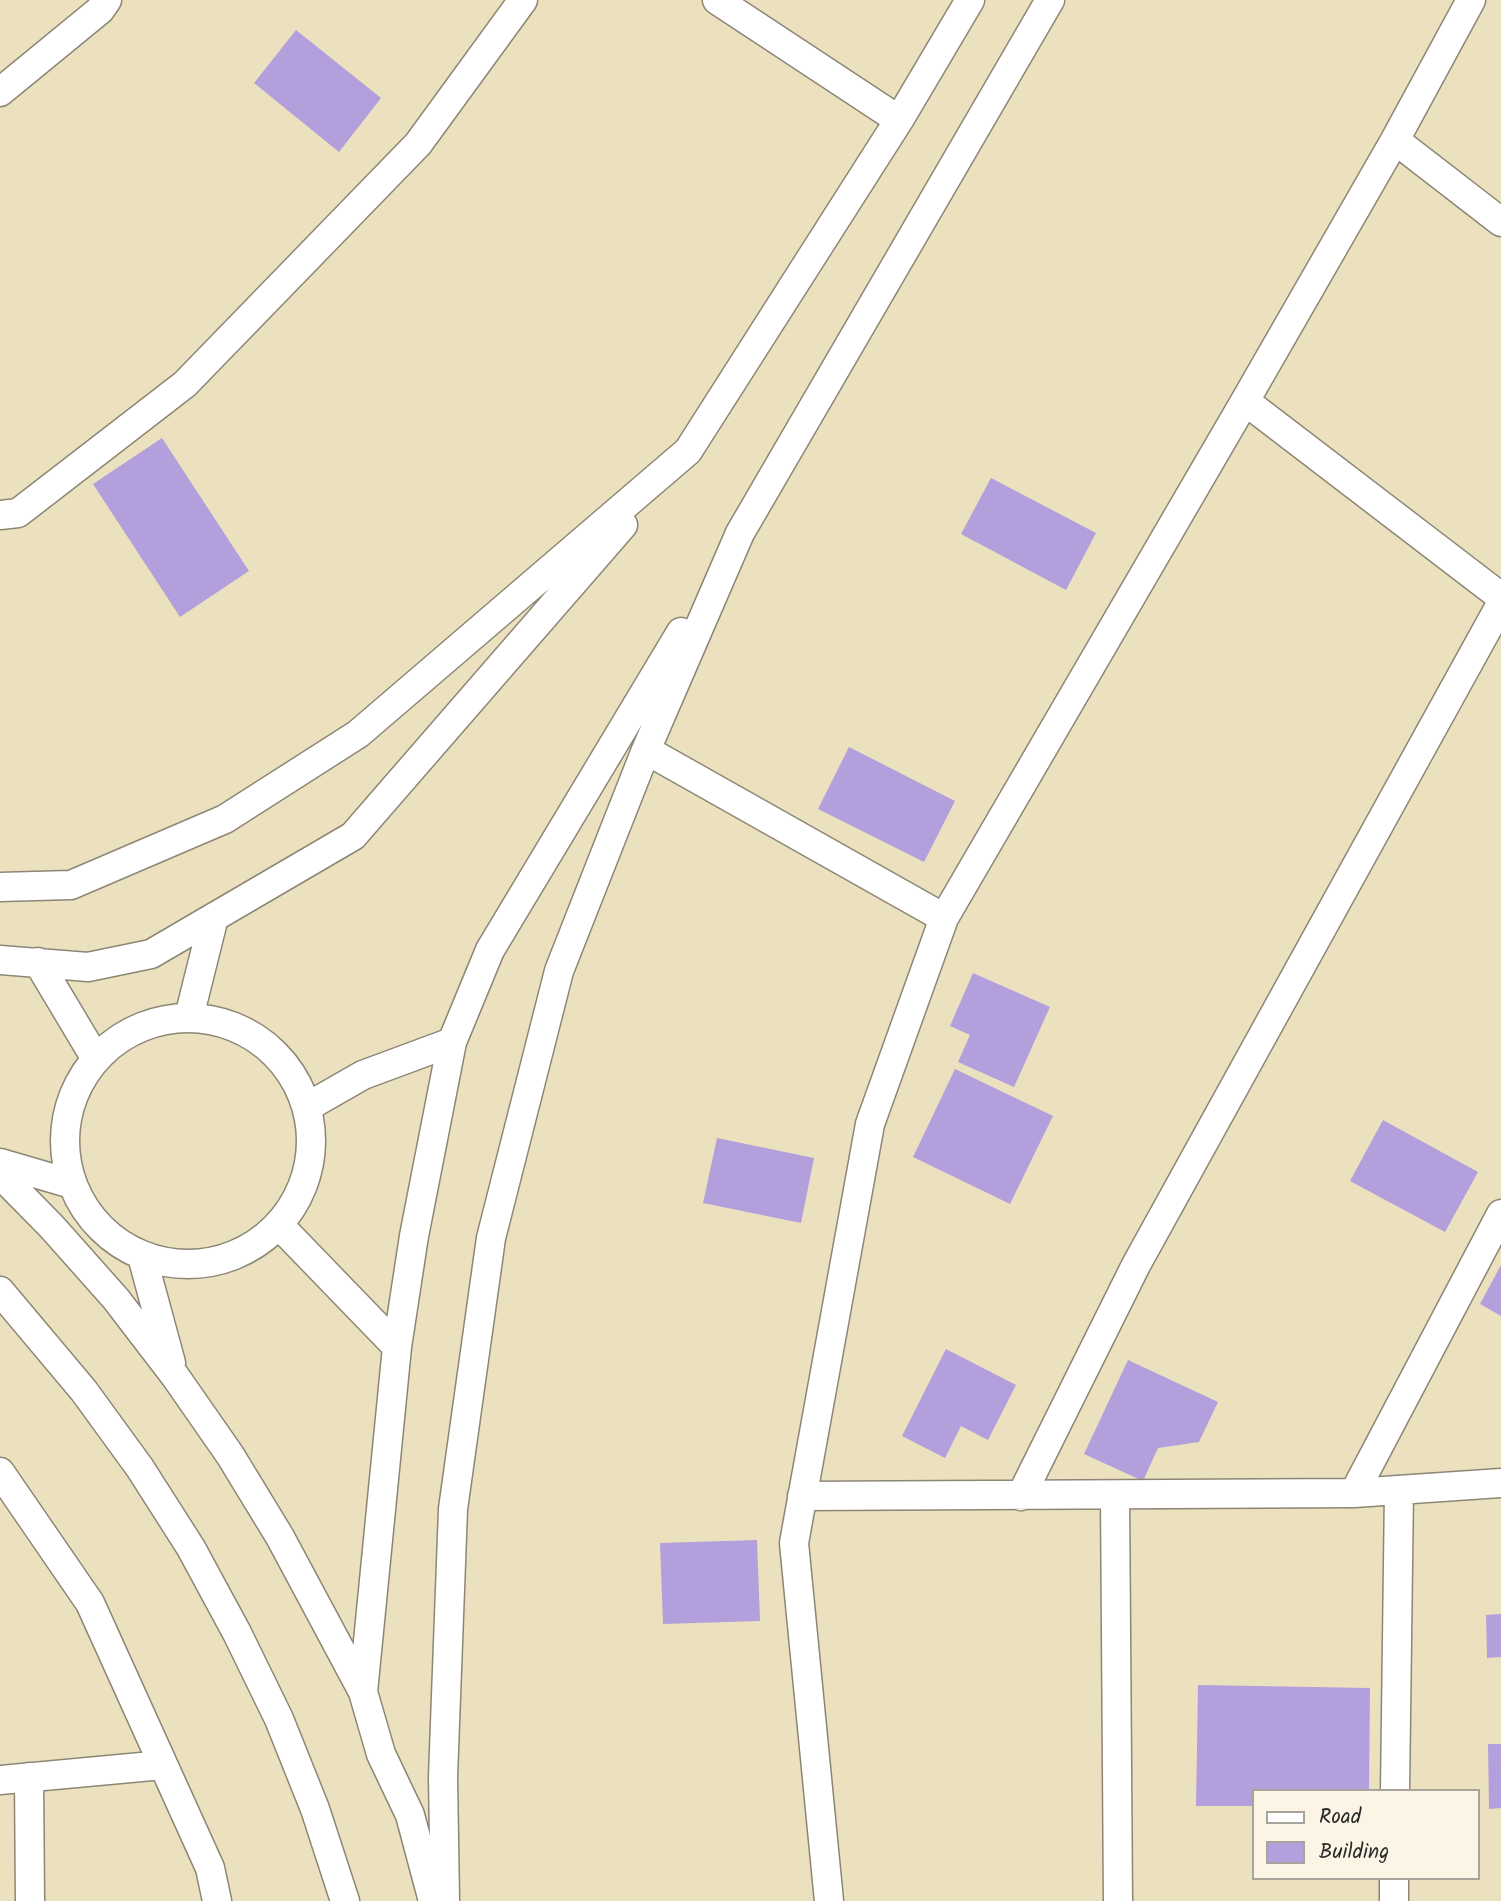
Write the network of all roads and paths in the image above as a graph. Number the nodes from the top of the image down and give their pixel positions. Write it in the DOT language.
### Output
graph roads {
  1 [pos="107,0"];
  2 [pos="523,0"];
  3 [pos="716,0"];
  4 [pos="970,0"];
  5 [pos="1050,0"];
  6 [pos="1471,0"];
  7 [pos="0,92"];
  8 [pos="899,120"];
  9 [pos="1395,140"];
  10 [pos="1501,222"];
  11 [pos="1245,401"];
  12 [pos="688,451"];
  13 [pos="0,515"];
  14 [pos="740,533"];
  15 [pos="1501,597"];
  16 [pos="1501,604"];
  17 [pos="646,750"];
  18 [pos="0,887"];
  19 [pos="214,917"];
  20 [pos="944,918"];
  21 [pos="0,960"];
  22 [pos="38,962"];
  23 [pos="190,1017"];
  24 [pos="452,1042"];
  25 [pos="96,1059"];
  26 [pos="307,1107"];
  27 [pos="0,1163"];
  28 [pos="0,1174"];
  29 [pos="72,1184"];
  30 [pos="1501,1214"];
  31 [pos="279,1225"];
  32 [pos="142,1256"];
  33 [pos="0,1291"];
  34 [pos="397,1347"];
  35 [pos="175,1376"];
  36 [pos="0,1472"];
  37 [pos="1501,1483"];
  38 [pos="1399,1490"];
  39 [pos="1354,1493"];
  40 [pos="802,1496"];
  41 [pos="1021,1496"];
  42 [pos="1115,1496"];
  43 [pos="363,1692"];
  44 [pos="163,1765"];
  45 [pos="29,1777"];
  46 [pos="0,1780"];
  47 [pos="1395,1789"];
  48 [pos="1394,1880"];
  49 [pos="30,1901"];
  50 [pos="217,1901"];
  51 [pos="345,1901"];
  52 [pos="433,1901"];
  53 [pos="444,1901"];
  54 [pos="830,1901"];
  55 [pos="1118,1901"];
  56 [pos="1394,1901"];
  1 -- 7 [label="street"];
  2 -- 13 [label="street"];
  3 -- 8 [label="street"];
  4 -- 8 [label="street"];
  5 -- 14 [label="street"];
  6 -- 9 [label="street"];
  8 -- 12 [label="street"];
  9 -- 10 [label="street"];
  9 -- 11 [label="street"];
  11 -- 15 [label="street"];
  11 -- 20 [label="street"];
  12 -- 18 [label="street"];
  12 -- 19 [label="street"];
  14 -- 17 [label="street"];
  14 -- 24 [label="street"];
  16 -- 41 [label="street"];
  17 -- 20 [label="street"];
  17 -- 53 [label="street"];
  19 -- 22 [label="street"];
  19 -- 23 [label="street"];
  20 -- 40 [label="street"];
  21 -- 22 [label="street"];
  22 -- 25 [label="street"];
  23 -- 25 [label="street"];
  23 -- 26 [label="street"];
  24 -- 26 [label="street"];
  24 -- 34 [label="street"];
  25 -- 29 [label="street"];
  26 -- 31 [label="street"];
  27 -- 29 [label="street"];
  28 -- 35 [label="street"];
  29 -- 32 [label="street"];
  30 -- 39 [label="street"];
  31 -- 32 [label="street"];
  31 -- 34 [label="street"];
  32 -- 35 [label="street"];
  33 -- 51 [label="street"];
  34 -- 43 [label="street"];
  35 -- 43 [label="street"];
  36 -- 44 [label="street"];
  37 -- 38 [label="street"];
  38 -- 39 [label="street"];
  38 -- 47 [label="street"];
  39 -- 42 [label="street"];
  40 -- 41 [label="street"];
  40 -- 54 [label="street"];
  41 -- 42 [label="street"];
  42 -- 55 [label="street"];
  43 -- 52 [label="street"];
  44 -- 45 [label="street"];
  44 -- 50 [label="street"];
  45 -- 46 [label="street"];
  45 -- 49 [label="street"];
  48 -- 56 [label="street"];
}
